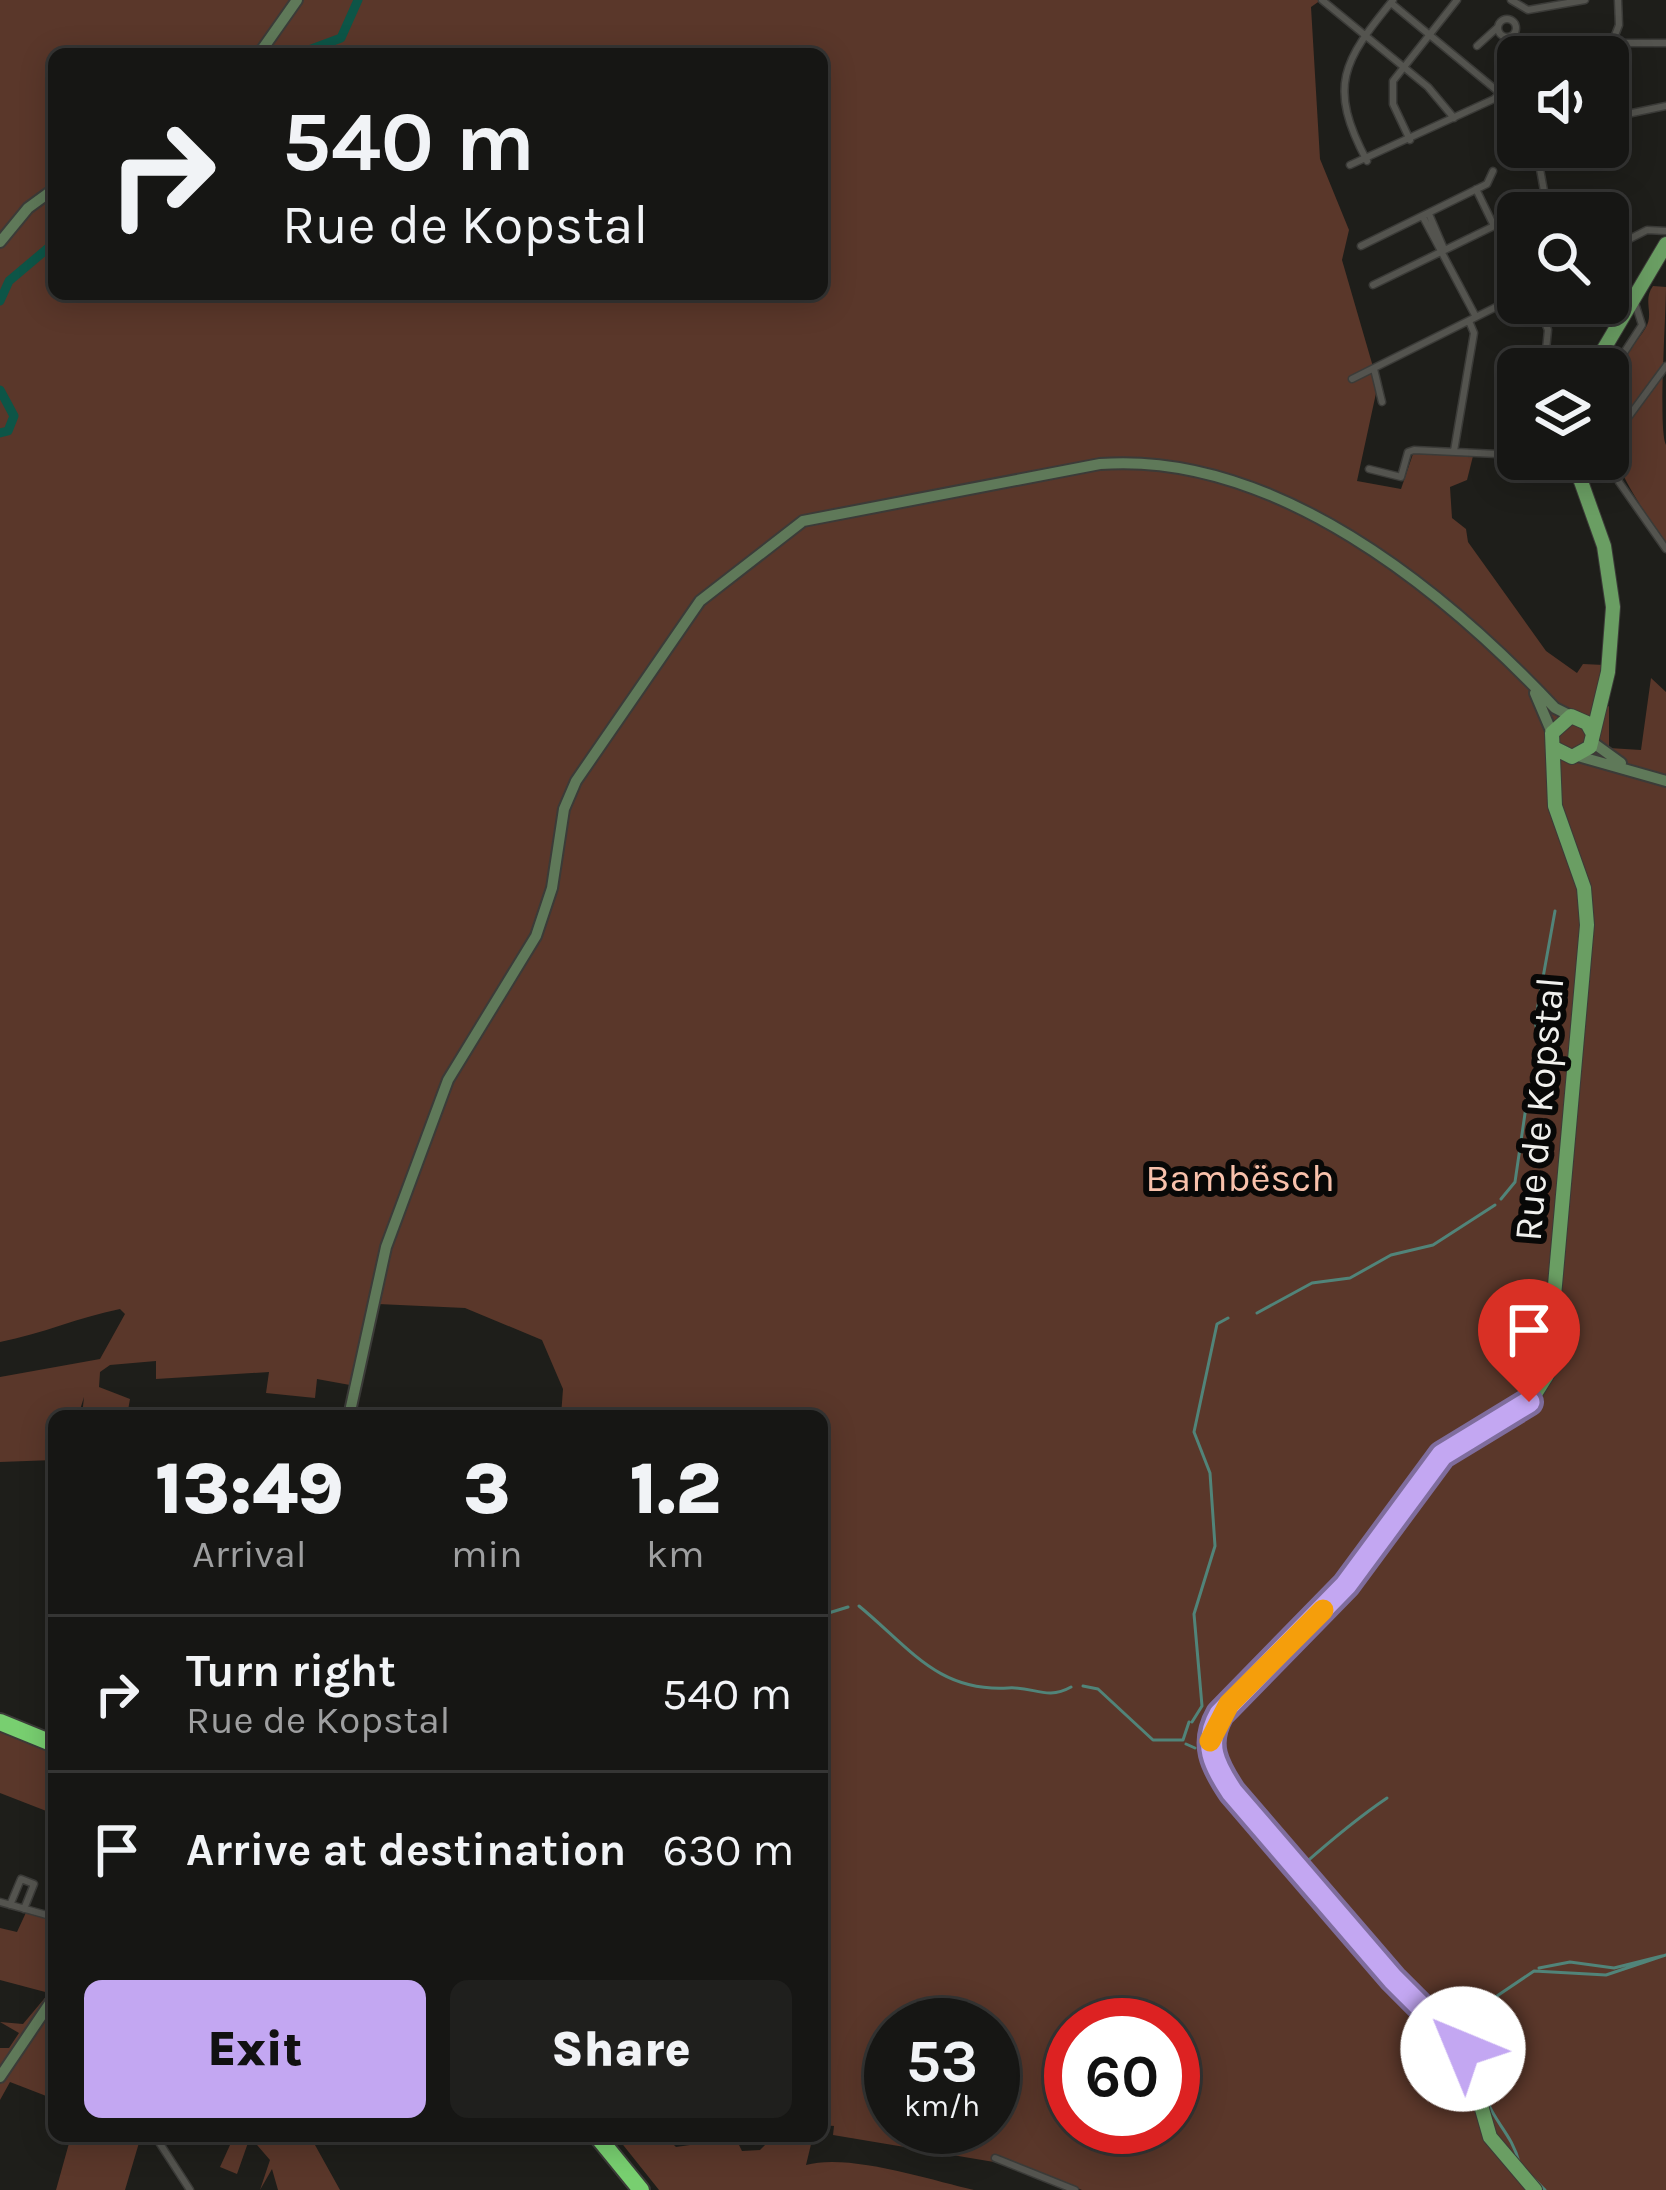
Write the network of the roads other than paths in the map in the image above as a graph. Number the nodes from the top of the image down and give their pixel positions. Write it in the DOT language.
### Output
graph roads {
  1 [pos="297,0"];
  2 [pos="1322,0"];
  3 [pos="1457,0"];
  4 [pos="1585,0"];
  5 [pos="1618,0"];
  6 [pos="1392,2"];
  7 [pos="1514,3"];
  8 [pos="1509,19"];
  9 [pos="1498,27"];
  10 [pos="1365,35"];
  11 [pos="1429,35"];
  12 [pos="1615,36"];
  13 [pos="1629,43"];
  14 [pos="1666,43"];
  15 [pos="1477,46"];
  16 [pos="263,48"];
  17 [pos="1403,66"];
  18 [pos="1497,92"];
  19 [pos="1497,96"];
  20 [pos="1666,106"];
  21 [pos="1629,114"];
  22 [pos="1454,118"];
  23 [pos="1410,140"];
  24 [pos="1367,161"];
  25 [pos="1349,165"];
  26 [pos="1493,171"];
  27 [pos="1476,189"];
  28 [pos="48,193"];
  29 [pos="1425,214"];
  30 [pos="1666,230"];
  31 [pos="1629,239"];
  32 [pos="0,242"];
  33 [pos="1666,244"];
  34 [pos="1361,246"];
  35 [pos="1443,250"];
  36 [pos="1373,285"];
  37 [pos="1636,303"];
  38 [pos="1497,306"];
  39 [pos="1472,319"];
  40 [pos="1606,348"];
  41 [pos="1624,348"];
  42 [pos="1666,366"];
  43 [pos="1374,369"];
  44 [pos="1352,379"];
  45 [pos="1382,402"];
  46 [pos="1629,416"];
  47 [pos="1454,451"];
  48 [pos="1497,454"];
  49 [pos="1369,470"];
  50 [pos="1580,480"];
  51 [pos="1620,480"];
  52 [pos="1666,549"];
  53 [pos="1527,680"];
  54 [pos="1601,697"];
  55 [pos="1574,717"];
  56 [pos="1552,733"];
  57 [pos="1592,738"];
  58 [pos="1556,749"];
  59 [pos="1575,756"];
  60 [pos="1640,774"];
  61 [pos="1666,782"];
  62 [pos="1554,790"];
  63 [pos="351,1410"];
  64 [pos="0,1718"];
  65 [pos="48,1735"];
  66 [pos="0,1902"];
  67 [pos="10,1905"];
  68 [pos="25,1909"];
  69 [pos="48,1915"];
  70 [pos="48,2006"];
  71 [pos="0,2077"];
  72 [pos="159,2142"];
  73 [pos="602,2142"];
  74 [pos="612,2142"];
  75 [pos="995,2158"];
  76 [pos="190,2190"];
  77 [pos="641,2190"];
  78 [pos="651,2190"];
  79 [pos="1075,2190"];
  80 [pos="1535,2190"];
  1 -- 16 [label="main road"];
  2 -- 10 [label="street"];
  3 -- 11 [label="street"];
  4 -- 7 [label="street"];
  5 -- 12 [label="street"];
  6 -- 10 [label="street"];
  6 -- 11 [label="street"];
  7 -- 8 [label="street"];
  8 -- 9 [label="street"];
  8 -- 9 [label="street"];
  9 -- 15 [label="street"];
  10 -- 17 [label="street"];
  10 -- 24 [label="street"];
  11 -- 17 [label="street"];
  11 -- 18 [label="street"];
  13 -- 14 [label="street"];
  17 -- 22 [label="street"];
  17 -- 23 [label="street"];
  19 -- 22 [label="street"];
  20 -- 21 [label="street"];
  22 -- 23 [label="street"];
  23 -- 24 [label="street"];
  24 -- 25 [label="street"];
  26 -- 27 [label="street"];
  27 -- 29 [label="street"];
  27 -- 35 [label="street"];
  28 -- 32 [label="main road"];
  29 -- 34 [label="street"];
  29 -- 35 [label="street"];
  30 -- 31 [label="street"];
  33 -- 37 [label="main road"];
  35 -- 36 [label="street"];
  35 -- 39 [label="street"];
  37 -- 40 [label="main road"];
  37 -- 41 [label="street"];
  38 -- 39 [label="street"];
  39 -- 43 [label="street"];
  39 -- 47 [label="street"];
  42 -- 46 [label="street"];
  43 -- 44 [label="street"];
  43 -- 45 [label="street"];
  47 -- 48 [label="street"];
  47 -- 49 [label="street"];
  50 -- 54 [label="main road"];
  51 -- 52 [label="street"];
  53 -- 55 [label="main road"];
  53 -- 56 [label="main road"];
  53 -- 63 [label="main road"];
  54 -- 55 [label="main road"];
  54 -- 57 [label="main road"];
  55 -- 56 [label="main road"];
  55 -- 57 [label="main road"];
  56 -- 58 [label="main road, Rue de Kopstal"];
  57 -- 59 [label="main road"];
  57 -- 60 [label="main road"];
  58 -- 59 [label="main road"];
  58 -- 62 [label="main road, Rue de Kopstal"];
  59 -- 60 [label="main road"];
  59 -- 62 [label="main road"];
  60 -- 61 [label="main road"];
  62 -- 80 [label="main road, Rue de Kopstal"];
  64 -- 65 [label="highway"];
  66 -- 67 [label="street"];
  67 -- 68 [label="street"];
  67 -- 68 [label="street"];
  68 -- 69 [label="street"];
  70 -- 71 [label="main road"];
  72 -- 76 [label="street"];
  73 -- 77 [label="highway"];
  74 -- 78 [label="highway"];
  75 -- 79 [label="street"];
}
